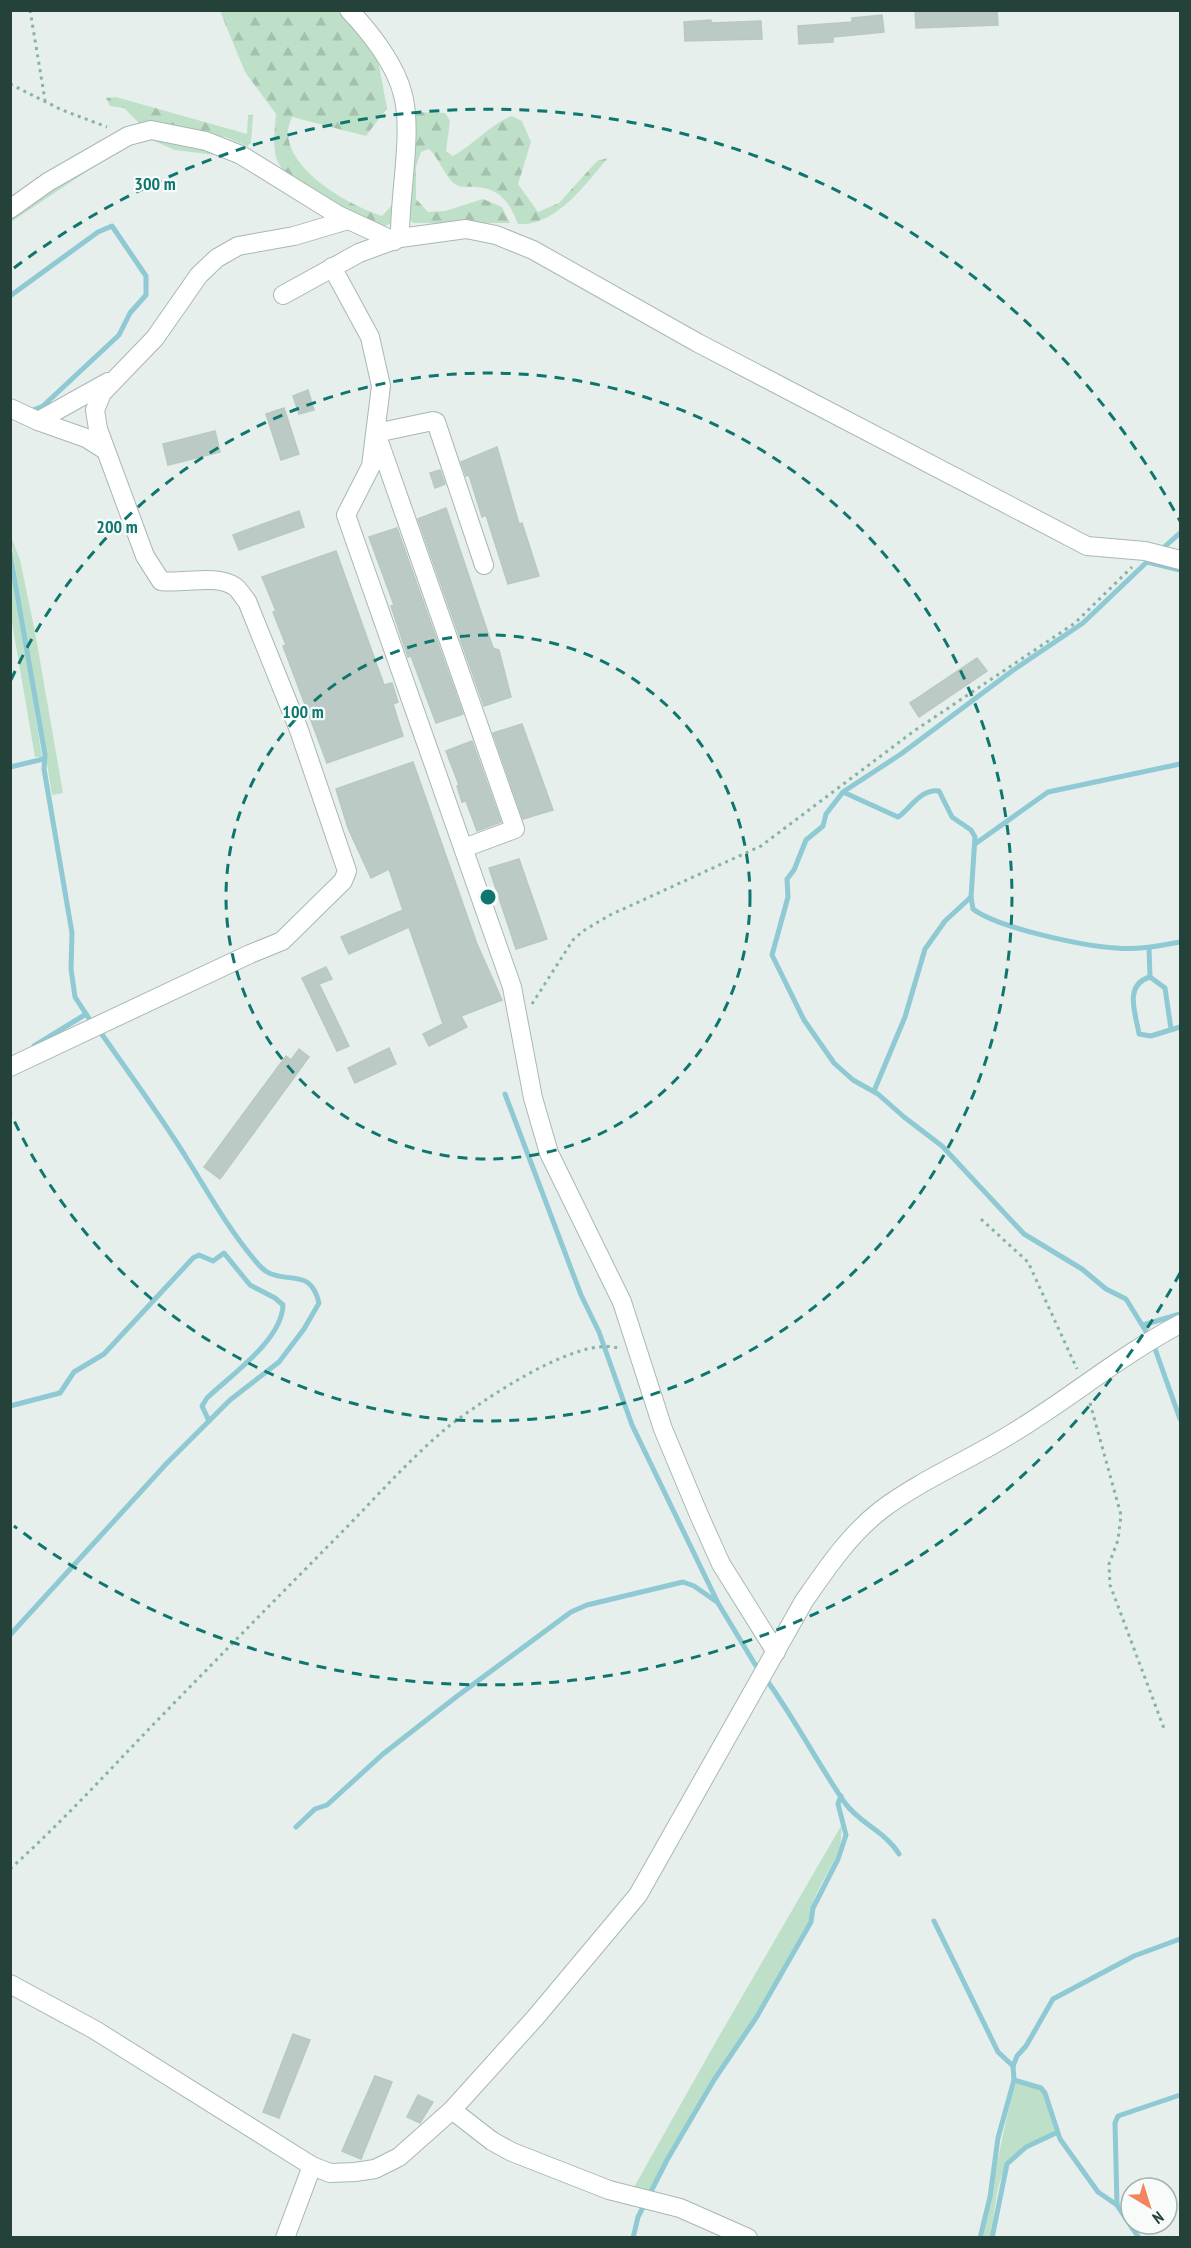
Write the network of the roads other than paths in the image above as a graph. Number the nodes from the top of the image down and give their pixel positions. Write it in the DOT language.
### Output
graph roads {
  1 [pos="349,10"];
  2 [pos="10,208"];
  3 [pos="348,220"];
  4 [pos="397,239"];
  5 [pos="332,267"];
  6 [pos="283,295"];
  7 [pos="114,378"];
  8 [pos="10,408"];
  9 [pos="38,421"];
  10 [pos="376,433"];
  11 [pos="105,450"];
  12 [pos="1180,560"];
  13 [pos="484,565"];
  14 [pos="464,848"];
  15 [pos="10,1067"];
  16 [pos="1180,1324"];
  17 [pos="776,1652"];
  18 [pos="10,1984"];
  19 [pos="452,2110"];
  20 [pos="312,2166"];
  21 [pos="285,2238"];
  22 [pos="748,2238"];
  1 -- 4 [label="street"];
  2 -- 3 [label="street"];
  3 -- 4 [label="street"];
  3 -- 7 [label="street"];
  4 -- 5 [label="street"];
  4 -- 12 [label="street"];
  5 -- 6 [label="street"];
  5 -- 10 [label="street"];
  7 -- 9 [label="street"];
  7 -- 11 [label="street"];
  8 -- 9 [label="street"];
  9 -- 11 [label="street"];
  10 -- 13 [label="street"];
  10 -- 14 [label="street"];
  10 -- 14 [label="street"];
  11 -- 15 [label="street"];
  14 -- 17 [label="street"];
  16 -- 17 [label="street"];
  17 -- 19 [label="street"];
  18 -- 20 [label="street"];
  19 -- 20 [label="street"];
  19 -- 22 [label="street"];
  20 -- 21 [label="street"];
}
